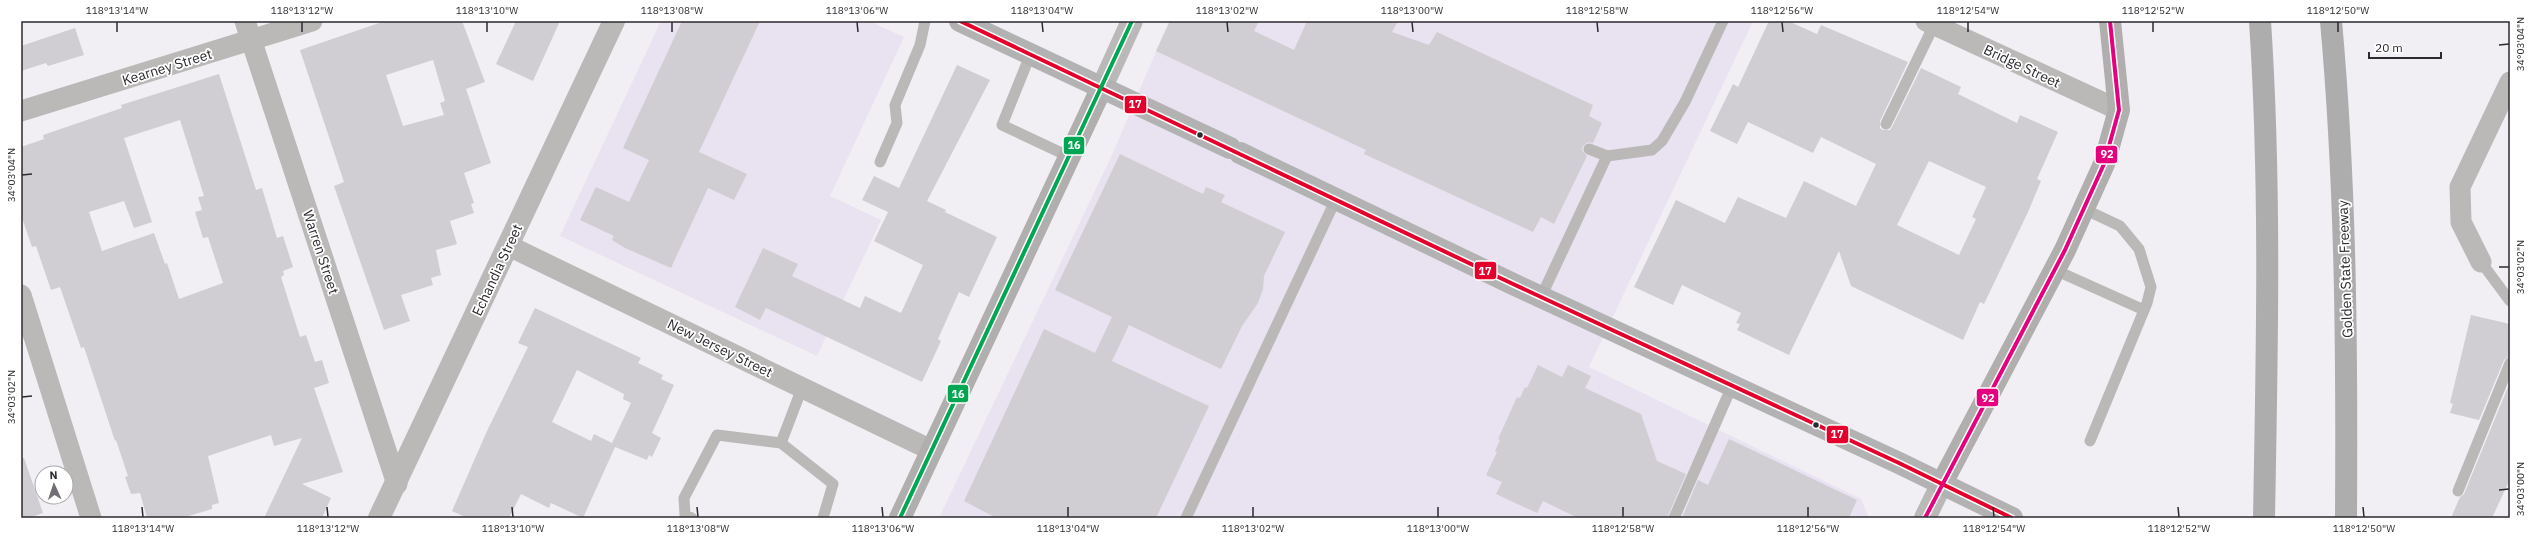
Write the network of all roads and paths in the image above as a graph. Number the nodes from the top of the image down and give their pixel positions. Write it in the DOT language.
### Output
graph roads {
  1 [pos="245,21"];
  2 [pos="312,21"];
  3 [pos="614,21"];
  4 [pos="925,21"];
  5 [pos="960,21"];
  6 [pos="1132,21"];
  7 [pos="2110,21"];
  8 [pos="2254,21"];
  9 [pos="2260,21"];
  10 [pos="2331,21"];
  11 [pos="2335,21"];
  12 [pos="1721,22"];
  13 [pos="1930,23"];
  14 [pos="252,41"];
  15 [pos="1031,53"];
  16 [pos="2334,57"];
  17 [pos="2263,71"];
  18 [pos="2510,82"];
  19 [pos="1102,87"];
  20 [pos="2119,110"];
  21 [pos="21,111"];
  22 [pos="1886,124"];
  23 [pos="1589,149"];
  24 [pos="1068,156"];
  25 [pos="1607,156"];
  26 [pos="880,162"];
  27 [pos="1336,199"];
  28 [pos="2084,209"];
  29 [pos="509,246"];
  30 [pos="2480,262"];
  31 [pos="2055,270"];
  32 [pos="21,295"];
  33 [pos="1541,297"];
  34 [pos="2510,301"];
  35 [pos="2144,310"];
  36 [pos="2510,363"];
  37 [pos="1732,386"];
  38 [pos="802,388"];
  39 [pos="2090,441"];
  40 [pos="781,443"];
  41 [pos="930,450"];
  42 [pos="1942,483"];
  43 [pos="397,484"];
  44 [pos="2458,491"];
  45 [pos="91,518"];
  46 [pos="379,518"];
  47 [pos="692,518"];
  48 [pos="823,518"];
  49 [pos="900,518"];
  50 [pos="1186,518"];
  51 [pos="1674,518"];
  52 [pos="1926,518"];
  53 [pos="2012,518"];
  54 [pos="2264,518"];
  55 [pos="2346,518"];
  1 -- 14 [label="street, Warren Street"];
  2 -- 14 [label="street, Kearney Street"];
  3 -- 29 [label="street, Echandia Street"];
  4 -- 26 [label="lane"];
  5 -- 15 [label="main road"];
  6 -- 19 [label="street"];
  7 -- 20 [label="main road"];
  8 -- 17 [label="highway"];
  9 -- 17 [label="highway"];
  10 -- 16 [label="highway, Golden State Freeway"];
  11 -- 16 [label="highway"];
  12 -- 25 [label="lane"];
  13 -- 20 [label="street, Bridge Street"];
  13 -- 22 [label="lane"];
  14 -- 21 [label="street, Kearney Street"];
  14 -- 43 [label="street, Warren Street"];
  15 -- 19 [label="main road"];
  15 -- 24 [label="lane"];
  16 -- 55 [label="highway, Golden State Freeway"];
  17 -- 54 [label="highway"];
  18 -- 30 [label="street"];
  19 -- 24 [label="main road"];
  19 -- 27 [label="main road"];
  20 -- 28 [label="main road"];
  23 -- 25 [label="lane"];
  24 -- 41 [label="main road"];
  25 -- 33 [label="lane"];
  27 -- 33 [label="main road"];
  27 -- 50 [label="lane"];
  28 -- 31 [label="main road"];
  28 -- 35 [label="lane"];
  29 -- 38 [label="street, New Jersey Street"];
  29 -- 43 [label="street, Echandia Street"];
  30 -- 34 [label="lane"];
  31 -- 35 [label="lane"];
  31 -- 42 [label="main road"];
  32 -- 45 [label="street"];
  33 -- 37 [label="main road"];
  35 -- 39 [label="lane"];
  36 -- 44 [label="lane"];
  37 -- 42 [label="main road"];
  37 -- 51 [label="lane"];
  38 -- 40 [label="lane"];
  38 -- 41 [label="street, New Jersey Street"];
  40 -- 47 [label="lane"];
  40 -- 48 [label="lane"];
  41 -- 49 [label="main road"];
  42 -- 52 [label="street"];
  42 -- 53 [label="main road"];
  43 -- 46 [label="street, Echandia Street"];
}
